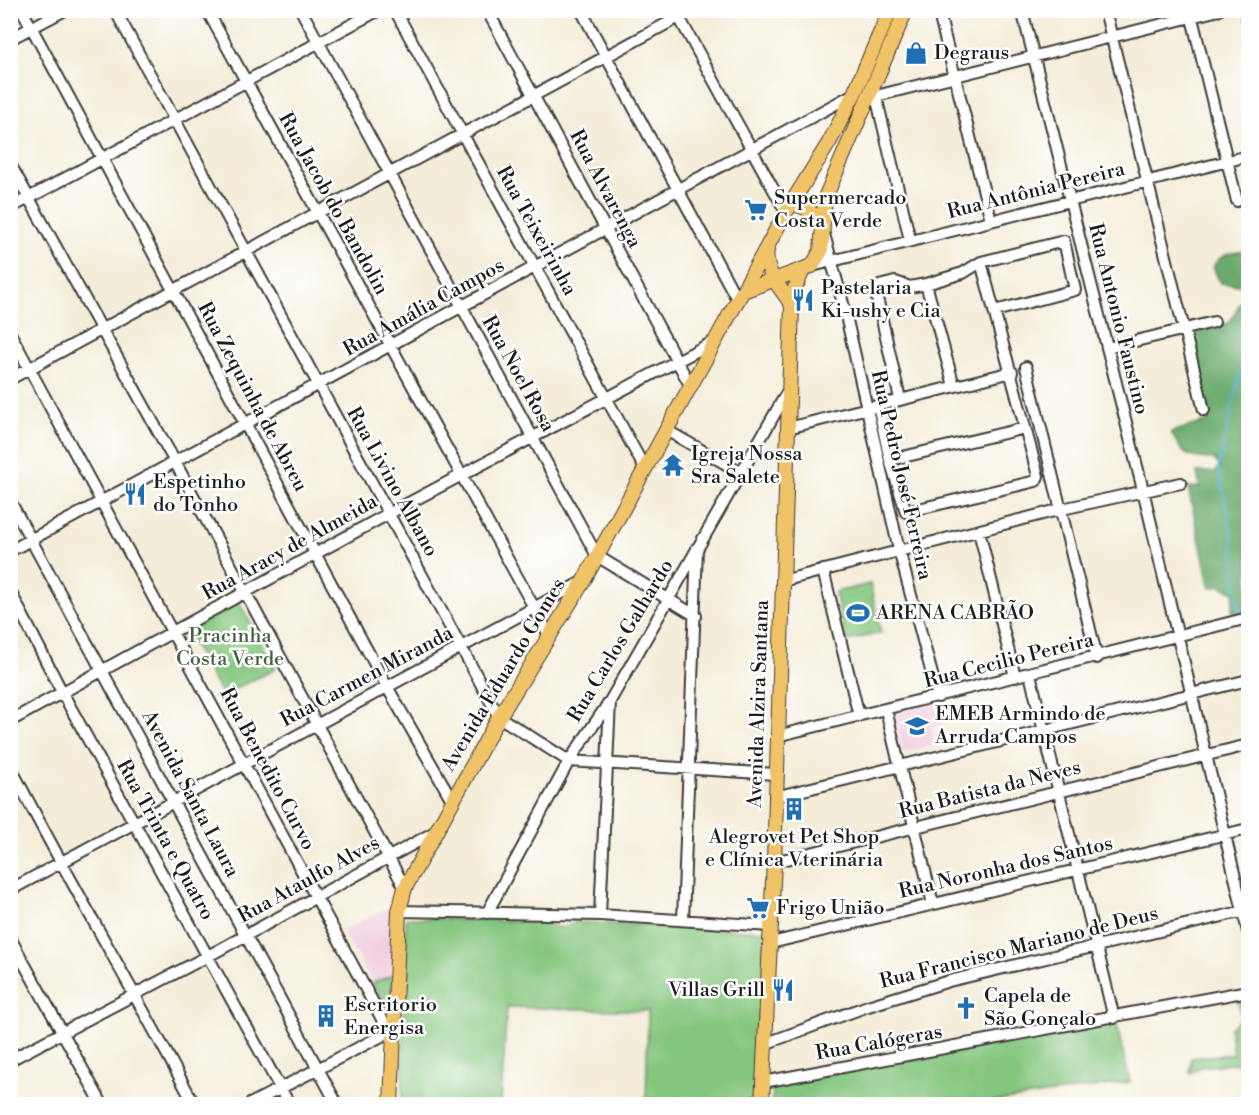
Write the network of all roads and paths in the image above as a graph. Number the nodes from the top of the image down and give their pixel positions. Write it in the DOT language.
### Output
graph roads {
  1 [pos="22,10"];
  2 [pos="65,10"];
  3 [pos="115,10"];
  4 [pos="207,10"];
  5 [pos="300,10"];
  6 [pos="379,10"];
  7 [pos="395,10"];
  8 [pos="487,10"];
  9 [pos="581,10"];
  10 [pos="890,10"];
  11 [pos="906,10"];
  12 [pos="938,10"];
  13 [pos="1022,10"];
  14 [pos="1105,10"];
  15 [pos="1219,10"];
  16 [pos="1246,10"];
  17 [pos="677,14"];
  18 [pos="1191,14"];
  19 [pos="1248,24"];
  20 [pos="31,28"];
  21 [pos="1111,37"];
  22 [pos="10,39"];
  23 [pos="317,44"];
  24 [pos="606,57"];
  25 [pos="1034,58"];
  26 [pos="953,78"];
  27 [pos="245,82"];
  28 [pos="854,94"];
  29 [pos="872,96"];
  30 [pos="534,97"];
  31 [pos="174,120"];
  32 [pos="462,135"];
  33 [pos="751,149"];
  34 [pos="1248,156"];
  35 [pos="102,159"];
  36 [pos="1228,161"];
  37 [pos="10,164"];
  38 [pos="388,174"];
  39 [pos="1147,182"];
  40 [pos="678,190"];
  41 [pos="29,198"];
  42 [pos="1237,201"];
  43 [pos="1069,202"];
  44 [pos="10,208"];
  45 [pos="789,208"];
  46 [pos="317,212"];
  47 [pos="991,220"];
  48 [pos="606,228"];
  49 [pos="823,229"];
  50 [pos="910,240"];
  51 [pos="767,249"];
  52 [pos="246,251"];
  53 [pos="832,261"];
  54 [pos="981,262"];
  55 [pos="535,267"];
  56 [pos="808,268"];
  57 [pos="775,280"];
  58 [pos="926,284"];
  59 [pos="174,290"];
  60 [pos="740,296"];
  61 [pos="792,305"];
  62 [pos="462,309"];
  63 [pos="995,312"];
  64 [pos="1214,322"];
  65 [pos="101,329"];
  66 [pos="1186,330"];
  67 [pos="10,333"];
  68 [pos="715,341"];
  69 [pos="392,346"];
  70 [pos="1107,348"];
  71 [pos="677,362"];
  72 [pos="1026,367"];
  73 [pos="29,369"];
  74 [pos="1012,372"];
  75 [pos="10,379"];
  76 [pos="318,386"];
  77 [pos="690,386"];
  78 [pos="954,386"];
  79 [pos="789,389"];
  80 [pos="900,399"];
  81 [pos="607,400"];
  82 [pos="878,405"];
  83 [pos="865,407"];
  84 [pos="1204,410"];
  85 [pos="247,424"];
  86 [pos="788,428"];
  87 [pos="1025,428"];
  88 [pos="666,430"];
  89 [pos="532,436"];
  90 [pos="890,460"];
  91 [pos="175,462"];
  92 [pos="645,469"];
  93 [pos="740,472"];
  94 [pos="460,476"];
  95 [pos="1181,483"];
  96 [pos="1143,490"];
  97 [pos="10,501"];
  98 [pos="103,501"];
  99 [pos="1062,509"];
  100 [pos="388,514"];
  101 [pos="979,531"];
  102 [pos="32,539"];
  103 [pos="698,547"];
  104 [pos="10,550"];
  105 [pos="900,550"];
  106 [pos="316,554"];
  107 [pos="597,556"];
  108 [pos="823,570"];
  109 [pos="782,581"];
  110 [pos="583,582"];
  111 [pos="10,591"];
  112 [pos="245,593"];
  113 [pos="668,599"];
  114 [pos="535,608"];
  115 [pos="696,615"];
  116 [pos="1248,618"];
  117 [pos="173,633"];
  118 [pos="549,635"];
  119 [pos="1177,637"];
  120 [pos="463,646"];
  121 [pos="1097,657"];
  122 [pos="104,672"];
  123 [pos="1030,674"];
  124 [pos="1015,677"];
  125 [pos="1248,680"];
  126 [pos="386,685"];
  127 [pos="63,694"];
  128 [pos="1191,694"];
  129 [pos="938,697"];
  130 [pos="610,701"];
  131 [pos="886,710"];
  132 [pos="859,716"];
  133 [pos="499,717"];
  134 [pos="10,721"];
  135 [pos="317,723"];
  136 [pos="1044,731"];
  137 [pos="777,736"];
  138 [pos="1248,745"];
  139 [pos="1206,756"];
  140 [pos="569,761"];
  141 [pos="244,765"];
  142 [pos="10,766"];
  143 [pos="608,766"];
  144 [pos="900,766"];
  145 [pos="690,770"];
  146 [pos="775,774"];
  147 [pos="1059,792"];
  148 [pos="775,797"];
  149 [pos="452,800"];
  150 [pos="174,804"];
  151 [pos="136,823"];
  152 [pos="915,826"];
  153 [pos="1248,829"];
  154 [pos="435,832"];
  155 [pos="1225,834"];
  156 [pos="389,856"];
  157 [pos="774,862"];
  158 [pos="60,863"];
  159 [pos="1078,869"];
  160 [pos="405,888"];
  161 [pos="10,890"];
  162 [pos="316,896"];
  163 [pos="933,904"];
  164 [pos="399,910"];
  165 [pos="1246,911"];
  166 [pos="487,913"];
  167 [pos="600,915"];
  168 [pos="683,920"];
  169 [pos="772,926"];
  170 [pos="1248,932"];
  171 [pos="245,936"];
  172 [pos="10,938"];
  173 [pos="771,943"];
  174 [pos="1096,945"];
  175 [pos="208,956"];
  176 [pos="1248,991"];
  177 [pos="136,995"];
  178 [pos="1114,1018"];
  179 [pos="391,1031"];
  180 [pos="63,1033"];
  181 [pos="767,1043"];
  182 [pos="10,1060"];
  183 [pos="318,1069"];
  184 [pos="763,1082"];
  185 [pos="281,1089"];
  186 [pos="102,1104"];
  187 [pos="194,1104"];
  188 [pos="250,1104"];
  189 [pos="289,1104"];
  190 [pos="336,1104"];
  191 [pos="392,1104"];
  192 [pos="762,1104"];
  1 -- 20 [label="street, Rua Zequinha de Abreu"];
  2 -- 20 [label="street"];
  3 -- 31 [label="street, Rua Livino Albano"];
  4 -- 27 [label="street, Rua Jacob do Bandolin"];
  5 -- 23 [label="street, Rua Noel Rosa"];
  6 -- 23 [label="street"];
  7 -- 32 [label="street, Rua Teixeirinha"];
  8 -- 30 [label="street, Rua Alvarenga"];
  9 -- 24 [label="street"];
  10 -- 28 [label="main road, Avenida Eduardo Gomes"];
  11 -- 29 [label="main road, Avenida Alzira Santana"];
  12 -- 26 [label="street"];
  13 -- 25 [label="street, Rua Antonio Faustino"];
  14 -- 21 [label="street"];
  15 -- 18 [label="street"];
  16 -- 19 [label="street"];
  17 -- 24 [label="street"];
  17 -- 33 [label="street"];
  18 -- 21 [label="street"];
  18 -- 36 [label="street"];
  20 -- 22 [label="street"];
  20 -- 35 [label="street, Rua Zequinha de Abreu"];
  21 -- 25 [label="street"];
  21 -- 39 [label="street"];
  23 -- 27 [label="street"];
  23 -- 38 [label="street, Rua Noel Rosa"];
  24 -- 30 [label="street"];
  24 -- 40 [label="street"];
  25 -- 26 [label="street"];
  25 -- 43 [label="street, Rua Antonio Faustino"];
  26 -- 29 [label="street"];
  26 -- 47 [label="street"];
  27 -- 31 [label="street"];
  27 -- 46 [label="street, Rua Jacob do Bandolin"];
  28 -- 33 [label="street, Rua Amália Campos"];
  28 -- 45 [label="main road, Avenida Eduardo Gomes"];
  29 -- 49 [label="main road, Avenida Alzira Santana"];
  29 -- 50 [label="street"];
  30 -- 32 [label="street"];
  30 -- 48 [label="street, Rua Alvarenga"];
  31 -- 35 [label="street"];
  31 -- 52 [label="street, Rua Livino Albano"];
  32 -- 38 [label="street"];
  32 -- 55 [label="street, Rua Teixeirinha"];
  33 -- 40 [label="street, Rua Amália Campos"];
  33 -- 45 [label="street"];
  34 -- 36 [label="street, Rua Antônia Pereira"];
  35 -- 41 [label="street"];
  35 -- 59 [label="street, Rua Zequinha de Abreu"];
  36 -- 39 [label="street, Rua Antônia Pereira"];
  36 -- 42 [label="street"];
  37 -- 41 [label="street"];
  38 -- 46 [label="street"];
  38 -- 62 [label="street, Rua Noel Rosa"];
  39 -- 43 [label="street, Rua Antônia Pereira"];
  39 -- 66 [label="street"];
  40 -- 48 [label="street, Rua Amália Campos"];
  40 -- 60 [label="street"];
  41 -- 44 [label="street"];
  41 -- 65 [label="street"];
  43 -- 47 [label="street, Rua Antônia Pereira"];
  43 -- 70 [label="street, Rua Antonio Faustino"];
  45 -- 49 [label="main road"];
  45 -- 51 [label="main road, Avenida Eduardo Gomes"];
  46 -- 52 [label="street"];
  46 -- 69 [label="street, Rua Jacob do Bandolin"];
  47 -- 50 [label="street, Rua Antônia Pereira"];
  48 -- 55 [label="street, Rua Amália Campos"];
  48 -- 71 [label="street, Rua Alvarenga"];
  49 -- 53 [label="street, Rua Pedro José Ferreira"];
  49 -- 56 [label="main road, Avenida Alzira Santana"];
  50 -- 53 [label="street, Rua Antônia Pereira"];
  51 -- 57 [label="main road"];
  51 -- 60 [label="main road, Avenida Eduardo Gomes"];
  52 -- 59 [label="street"];
  52 -- 76 [label="street, Rua Livino Albano"];
  53 -- 56 [label="street, Rua Antônia Pereira"];
  53 -- 83 [label="street, Rua Pedro José Ferreira"];
  54 -- 58 [label="street"];
  54 -- 63 [label="street"];
  54 -- 63 [label="street"];
  55 -- 62 [label="street, Rua Amália Campos"];
  55 -- 81 [label="street, Rua Teixeirinha"];
  56 -- 57 [label="main road"];
  56 -- 61 [label="main road, Avenida Alzira Santana"];
  57 -- 60 [label="main road"];
  57 -- 61 [label="main road"];
  58 -- 78 [label="street"];
  58 -- 80 [label="street"];
  59 -- 65 [label="street"];
  59 -- 85 [label="street, Rua Zequinha de Abreu"];
  60 -- 68 [label="main road, Avenida Eduardo Gomes"];
  61 -- 79 [label="main road, Avenida Alzira Santana"];
  62 -- 69 [label="street, Rua Amália Campos"];
  62 -- 89 [label="street, Rua Noel Rosa"];
  63 -- 74 [label="street"];
  64 -- 66 [label="street"];
  65 -- 73 [label="street"];
  65 -- 91 [label="street"];
  66 -- 70 [label="street"];
  66 -- 84 [label="street"];
  67 -- 73 [label="street, Rua Benedito Curvo"];
  68 -- 71 [label="street, Rua Aracy de Almeida"];
  68 -- 77 [label="main road, Avenida Eduardo Gomes"];
  69 -- 76 [label="street, Rua Amália Campos"];
  69 -- 94 [label="street, Rua Jacob do Bandolin"];
  70 -- 96 [label="street, Rua Antonio Faustino"];
  71 -- 77 [label="street, Rua Alvarenga"];
  71 -- 81 [label="street, Rua Aracy de Almeida"];
  72 -- 99 [label="street"];
  73 -- 75 [label="street"];
  73 -- 98 [label="street, Rua Benedito Curvo"];
  74 -- 78 [label="street"];
  74 -- 87 [label="street"];
  76 -- 85 [label="street, Rua Amália Campos"];
  76 -- 100 [label="street, Rua Livino Albano"];
  77 -- 88 [label="main road, Avenida Eduardo Gomes"];
  78 -- 80 [label="street"];
  79 -- 86 [label="main road, Avenida Alzira Santana"];
  79 -- 93 [label="street, Rua Carlos Galhardo"];
  80 -- 82 [label="street"];
  81 -- 89 [label="street, Rua Aracy de Almeida"];
  81 -- 92 [label="street, Rua Teixeirinha"];
  82 -- 83 [label="street"];
  82 -- 90 [label="street"];
  83 -- 86 [label="street"];
  83 -- 105 [label="street, Rua Pedro José Ferreira"];
  85 -- 91 [label="street, Rua Amália Campos"];
  85 -- 106 [label="street, Rua Zequinha de Abreu"];
  86 -- 109 [label="main road, Avenida Alzira Santana"];
  87 -- 90 [label="street"];
  87 -- 90 [label="street"];
  88 -- 92 [label="main road, Avenida Eduardo Gomes"];
  88 -- 93 [label="street"];
  89 -- 94 [label="street, Rua Aracy de Almeida"];
  89 -- 107 [label="street, Rua Noel Rosa"];
  91 -- 98 [label="street, Rua Amália Campos"];
  91 -- 112 [label="street"];
  92 -- 107 [label="main road, Avenida Eduardo Gomes"];
  93 -- 103 [label="street, Rua Carlos Galhardo"];
  94 -- 100 [label="street, Rua Aracy de Almeida"];
  94 -- 114 [label="street, Rua Jacob do Bandolin"];
  95 -- 96 [label="street"];
  96 -- 99 [label="street"];
  96 -- 119 [label="street, Rua Antonio Faustino"];
  97 -- 102 [label="street, Avenida Santa Laura"];
  98 -- 102 [label="street, Rua Amália Campos"];
  98 -- 117 [label="street, Rua Benedito Curvo"];
  99 -- 101 [label="street"];
  99 -- 121 [label="street"];
  100 -- 106 [label="street, Rua Aracy de Almeida"];
  100 -- 120 [label="street, Rua Livino Albano"];
  101 -- 105 [label="street"];
  101 -- 124 [label="street"];
  102 -- 104 [label="street, Rua Amália Campos"];
  102 -- 122 [label="street, Avenida Santa Laura"];
  103 -- 113 [label="street, Rua Carlos Galhardo"];
  103 -- 115 [label="street"];
  105 -- 108 [label="street"];
  105 -- 129 [label="street, Rua Pedro José Ferreira"];
  106 -- 112 [label="street, Rua Aracy de Almeida"];
  106 -- 126 [label="street, Rua Zequinha de Abreu"];
  107 -- 110 [label="main road, Avenida Eduardo Gomes"];
  107 -- 113 [label="street"];
  108 -- 109 [label="street"];
  108 -- 132 [label="street"];
  109 -- 137 [label="main road, Avenida Alzira Santana"];
  110 -- 114 [label="street, Rua Carmen Miranda"];
  110 -- 118 [label="main road, Avenida Eduardo Gomes"];
  111 -- 127 [label="street, Rua Trinta e Quatro"];
  112 -- 117 [label="street, Rua Aracy de Almeida"];
  112 -- 135 [label="street"];
  113 -- 115 [label="street"];
  113 -- 130 [label="street, Rua Carlos Galhardo"];
  114 -- 118 [label="street, Rua Jacob do Bandolin"];
  114 -- 120 [label="street, Rua Carmen Miranda"];
  115 -- 145 [label="street"];
  116 -- 119 [label="street, Rua Cecilio Pereira"];
  117 -- 122 [label="street, Rua Aracy de Almeida"];
  117 -- 141 [label="street, Rua Benedito Curvo"];
  118 -- 133 [label="main road, Avenida Eduardo Gomes"];
  119 -- 121 [label="street, Rua Cecilio Pereira"];
  119 -- 128 [label="street, Rua Antonio Faustino"];
  120 -- 126 [label="street, Rua Carmen Miranda"];
  120 -- 133 [label="street, Rua Livino Albano"];
  121 -- 123 [label="street, Rua Cecilio Pereira"];
  122 -- 127 [label="street, Rua Aracy de Almeida"];
  122 -- 150 [label="street, Avenida Santa Laura"];
  123 -- 124 [label="street, Rua Cecilio Pereira"];
  123 -- 136 [label="street"];
  124 -- 129 [label="street, Rua Cecilio Pereira"];
  125 -- 128 [label="street"];
  126 -- 135 [label="street, Rua Carmen Miranda"];
  126 -- 149 [label="street, Rua Zequinha de Abreu"];
  127 -- 134 [label="street, Rua Aracy de Almeida"];
  127 -- 151 [label="street, Rua Trinta e Quatro"];
  128 -- 136 [label="street"];
  128 -- 139 [label="street, Rua Antonio Faustino"];
  129 -- 131 [label="street, Rua Cecilio Pereira"];
  130 -- 140 [label="street, Rua Carlos Galhardo"];
  130 -- 143 [label="street"];
  131 -- 132 [label="street, Rua Cecilio Pereira"];
  131 -- 144 [label="street"];
  132 -- 137 [label="street, Rua Cecilio Pereira"];
  133 -- 140 [label="street"];
  133 -- 149 [label="main road, Avenida Eduardo Gomes"];
  135 -- 141 [label="street, Rua Carmen Miranda"];
  135 -- 156 [label="street"];
  136 -- 144 [label="street"];
  136 -- 147 [label="street"];
  137 -- 146 [label="main road, Avenida Alzira Santana"];
  138 -- 139 [label="street, Rua Batista da Neves"];
  139 -- 147 [label="street, Rua Batista da Neves"];
  139 -- 155 [label="street, Rua Antonio Faustino"];
  140 -- 143 [label="street"];
  140 -- 166 [label="street, Rua Carlos Galhardo"];
  141 -- 150 [label="street, Rua Carmen Miranda"];
  141 -- 162 [label="street, Rua Benedito Curvo"];
  142 -- 158 [label="street"];
  143 -- 145 [label="street"];
  143 -- 167 [label="street"];
  144 -- 148 [label="street"];
  144 -- 152 [label="street"];
  145 -- 146 [label="street"];
  145 -- 168 [label="street"];
  146 -- 148 [label="main road, Avenida Alzira Santana"];
  147 -- 152 [label="street, Rua Batista da Neves"];
  147 -- 159 [label="street"];
  148 -- 157 [label="main road, Avenida Alzira Santana"];
  149 -- 154 [label="main road, Avenida Eduardo Gomes"];
  150 -- 151 [label="street, Rua Carmen Miranda"];
  150 -- 171 [label="street, Avenida Santa Laura"];
  151 -- 158 [label="street, Rua Carmen Miranda"];
  151 -- 175 [label="street, Rua Trinta e Quatro"];
  152 -- 157 [label="street, Rua Batista da Neves"];
  152 -- 163 [label="street"];
  153 -- 155 [label="street, Rua Noronha dos Santos"];
  154 -- 156 [label="street, Rua Ataulfo Alves"];
  154 -- 160 [label="main road, Avenida Eduardo Gomes"];
  155 -- 159 [label="street, Rua Noronha dos Santos"];
  155 -- 165 [label="street, Rua Antonio Faustino"];
  156 -- 160 [label="street"];
  156 -- 162 [label="street, Rua Ataulfo Alves"];
  157 -- 169 [label="main road, Avenida Alzira Santana"];
  158 -- 161 [label="street, Rua Carmen Miranda"];
  158 -- 177 [label="street"];
  159 -- 163 [label="street, Rua Noronha dos Santos"];
  159 -- 174 [label="street"];
  160 -- 164 [label="main road, Avenida Eduardo Gomes"];
  162 -- 171 [label="street, Rua Ataulfo Alves"];
  162 -- 179 [label="street, Rua Benedito Curvo"];
  163 -- 173 [label="street, Rua Noronha dos Santos"];
  164 -- 166 [label="street"];
  164 -- 179 [label="main road, Avenida Eduardo Gomes"];
  165 -- 170 [label="street, Rua Antonio Faustino"];
  165 -- 174 [label="street, Rua Francisco Mariano de Deus"];
  166 -- 167 [label="street"];
  167 -- 168 [label="street"];
  168 -- 169 [label="street"];
  169 -- 173 [label="main road, Avenida Alzira Santana"];
  171 -- 175 [label="street, Rua Ataulfo Alves"];
  171 -- 183 [label="street, Avenida Santa Laura"];
  172 -- 180 [label="street"];
  173 -- 181 [label="main road, Avenida Alzira Santana"];
  174 -- 178 [label="street"];
  174 -- 181 [label="street, Rua Francisco Mariano de Deus"];
  175 -- 177 [label="street, Rua Ataulfo Alves"];
  175 -- 185 [label="street, Rua Trinta e Quatro"];
  176 -- 178 [label="street, Rua Calógeras"];
  177 -- 180 [label="street, Rua Ataulfo Alves"];
  177 -- 187 [label="street"];
  178 -- 184 [label="street, Rua Calógeras"];
  179 -- 183 [label="street"];
  179 -- 191 [label="main road, Avenida Eduardo Gomes"];
  180 -- 182 [label="street, Rua Ataulfo Alves"];
  180 -- 186 [label="street"];
  181 -- 184 [label="main road, Avenida Alzira Santana"];
  183 -- 185 [label="street"];
  183 -- 190 [label="street, Avenida Santa Laura"];
  184 -- 192 [label="main road, Avenida Alzira Santana"];
  185 -- 188 [label="street"];
  185 -- 189 [label="street, Rua Trinta e Quatro"];
}
